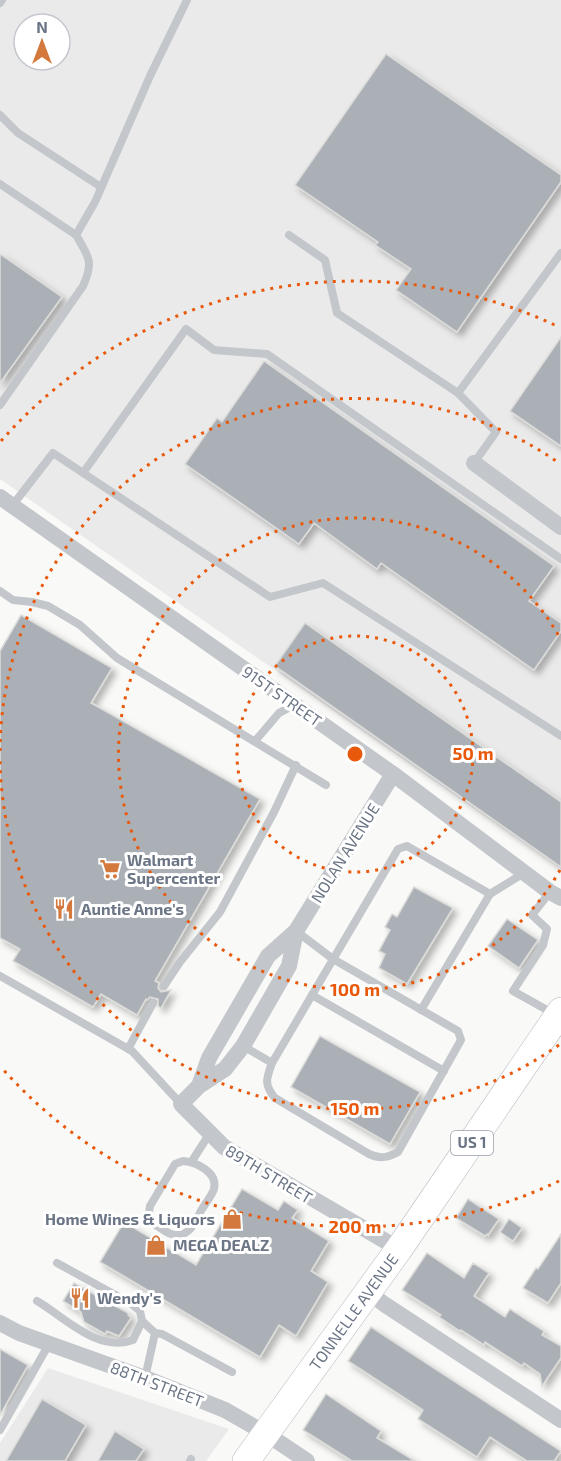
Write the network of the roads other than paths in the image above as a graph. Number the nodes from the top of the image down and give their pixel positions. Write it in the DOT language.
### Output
graph roads {
  1 [pos="187,0"];
  2 [pos="0,115"];
  3 [pos="0,184"];
  4 [pos="101,187"];
  5 [pos="289,235"];
  6 [pos="76,236"];
  7 [pos="561,253"];
  8 [pos="458,393"];
  9 [pos="0,405"];
  10 [pos="474,463"];
  11 [pos="83,473"];
  12 [pos="6,502"];
  13 [pos="561,527"];
  14 [pos="561,559"];
  15 [pos="0,591"];
  16 [pos="294,705"];
  17 [pos="561,736"];
  18 [pos="256,741"];
  19 [pos="296,765"];
  20 [pos="393,774"];
  21 [pos="327,785"];
  22 [pos="524,873"];
  23 [pos="490,894"];
  24 [pos="555,895"];
  25 [pos="296,932"];
  26 [pos="333,959"];
  27 [pos="0,976"];
  28 [pos="164,986"];
  29 [pos="312,995"];
  30 [pos="153,1003"];
  31 [pos="421,1010"];
  32 [pos="559,1014"];
  33 [pos="243,1046"];
  34 [pos="128,1049"];
  35 [pos="272,1063"];
  36 [pos="444,1071"];
  37 [pos="199,1086"];
  38 [pos="181,1104"];
  39 [pos="210,1133"];
  40 [pos="192,1161"];
  41 [pos="399,1249"];
  42 [pos="57,1263"];
  43 [pos="367,1291"];
  44 [pos="37,1301"];
  45 [pos="142,1322"];
  46 [pos="0,1323"];
  47 [pos="155,1333"];
  48 [pos="49,1344"];
  49 [pos="232,1372"];
  50 [pos="145,1378"];
  51 [pos="561,1420"];
  52 [pos="0,1430"];
  53 [pos="265,1433"];
  54 [pos="246,1461"];
  55 [pos="307,1461"];
  1 -- 4 [label="lane"];
  2 -- 4 [label="lane"];
  3 -- 6 [label="lane"];
  4 -- 6 [label="lane"];
  5 -- 8 [label="lane"];
  6 -- 9 [label="lane"];
  7 -- 8 [label="lane"];
  8 -- 10 [label="lane"];
  10 -- 13 [label="street"];
  11 -- 12 [label="lane"];
  11 -- 14 [label="lane"];
  11 -- 17 [label="lane"];
  12 -- 16 [label="street, 91ST STREET"];
  15 -- 18 [label="lane"];
  16 -- 18 [label="lane"];
  16 -- 20 [label="street, 91ST STREET"];
  18 -- 19 [label="lane"];
  19 -- 21 [label="lane"];
  19 -- 28 [label="lane"];
  20 -- 22 [label="street, 91ST STREET"];
  20 -- 25 [label="street, NOLAN AVENUE"];
  22 -- 23 [label="lane"];
  22 -- 24 [label="street, 91ST STREET"];
  23 -- 26 [label="lane"];
  23 -- 31 [label="lane"];
  24 -- 32 [label="lane"];
  25 -- 26 [label="lane"];
  25 -- 33 [label="street, NOLAN AVENUE"];
  25 -- 37 [label="street, NOLAN AVENUE"];
  26 -- 29 [label="lane"];
  26 -- 31 [label="lane"];
  27 -- 34 [label="lane"];
  29 -- 35 [label="lane"];
  29 -- 36 [label="lane"];
  30 -- 34 [label="lane"];
  31 -- 36 [label="lane"];
  32 -- 41 [label="main road, TONNELLE AVENUE / US 1"];
  33 -- 35 [label="lane"];
  33 -- 37 [label="street, NOLAN AVENUE"];
  34 -- 38 [label="lane"];
  35 -- 36 [label="lane"];
  37 -- 38 [label="street, NOLAN AVENUE"];
  38 -- 39 [label="street, 89TH STREET"];
  39 -- 40 [label="lane"];
  39 -- 41 [label="street, 89TH STREET"];
  40 -- 40 [label="lane"];
  41 -- 43 [label="main road, TONNELLE AVENUE / US 1"];
  42 -- 45 [label="lane"];
  43 -- 51 [label="street"];
  43 -- 53 [label="main road, TONNELLE AVENUE / US 1"];
  44 -- 45 [label="lane"];
  45 -- 47 [label="lane"];
  46 -- 48 [label="street, 88TH STREET"];
  47 -- 49 [label="lane"];
  47 -- 50 [label="lane"];
  48 -- 50 [label="street, 88TH STREET"];
  48 -- 52 [label="lane"];
  50 -- 53 [label="street, 88TH STREET"];
  53 -- 54 [label="main road, TONNELLE AVENUE / US 1"];
  53 -- 55 [label="street, 88TH STREET"];
}
